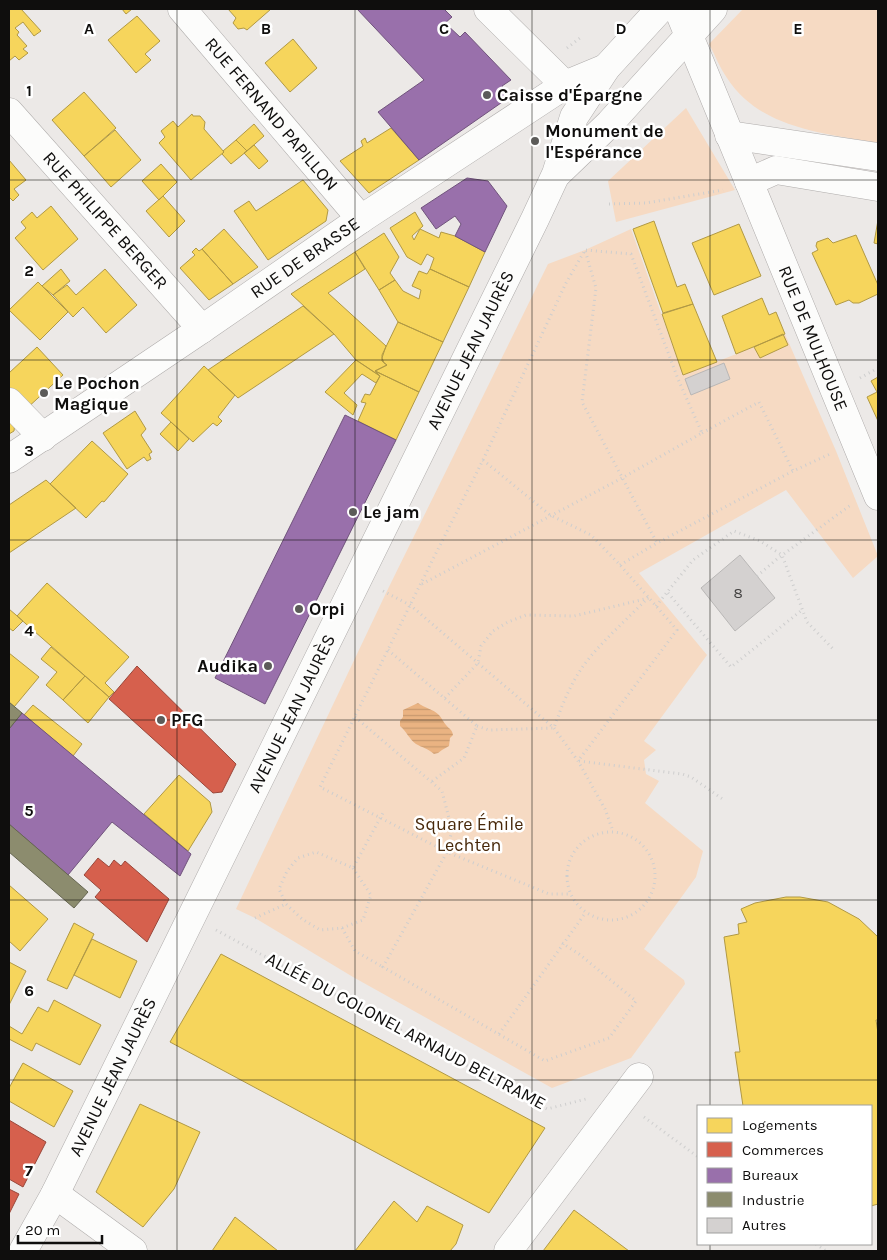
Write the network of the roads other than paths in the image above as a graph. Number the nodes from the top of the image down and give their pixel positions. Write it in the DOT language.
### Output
graph roads {
  1 [pos="182,9"];
  2 [pos="660,9"];
  3 [pos="678,9"];
  4 [pos="713,9"];
  5 [pos="491,10"];
  6 [pos="689,36"];
  7 [pos="606,68"];
  8 [pos="564,85"];
  9 [pos="9,112"];
  10 [pos="729,135"];
  11 [pos="878,157"];
  12 [pos="556,174"];
  13 [pos="750,186"];
  14 [pos="878,187"];
  15 [pos="361,219"];
  16 [pos="202,329"];
  17 [pos="9,402"];
  18 [pos="43,437"];
  19 [pos="9,459"];
  20 [pos="876,492"];
  21 [pos="639,1077"];
  22 [pos="55,1194"];
  23 [pos="24,1251"];
  24 [pos="132,1251"];
  25 [pos="508,1251"];
  1 -- 15 [label="street, RUE FERNAND PAPILLON"];
  2 -- 7 [label="street"];
  3 -- 6 [label="street, RUE DE MULHOUSE"];
  4 -- 6 [label="street"];
  5 -- 8 [label="street"];
  6 -- 10 [label="street, RUE DE MULHOUSE"];
  6 -- 12 [label="street"];
  7 -- 8 [label="street, RUE DE BRASSE"];
  7 -- 12 [label="street"];
  8 -- 15 [label="street, RUE DE BRASSE"];
  9 -- 16 [label="street, RUE PHILIPPE BERGER"];
  10 -- 11 [label="street"];
  10 -- 13 [label="street, RUE DE MULHOUSE"];
  12 -- 22 [label="street, AVENUE JEAN JAURÈS"];
  13 -- 14 [label="street"];
  13 -- 20 [label="street, RUE DE MULHOUSE"];
  15 -- 16 [label="street, RUE DE BRASSE"];
  16 -- 18 [label="street, RUE DE BRASSE"];
  17 -- 18 [label="street"];
  18 -- 19 [label="street, RUE DE BRASSE"];
  21 -- 25 [label="street"];
  22 -- 23 [label="street, AVENUE JEAN JAURÈS"];
  22 -- 24 [label="street"];
}
